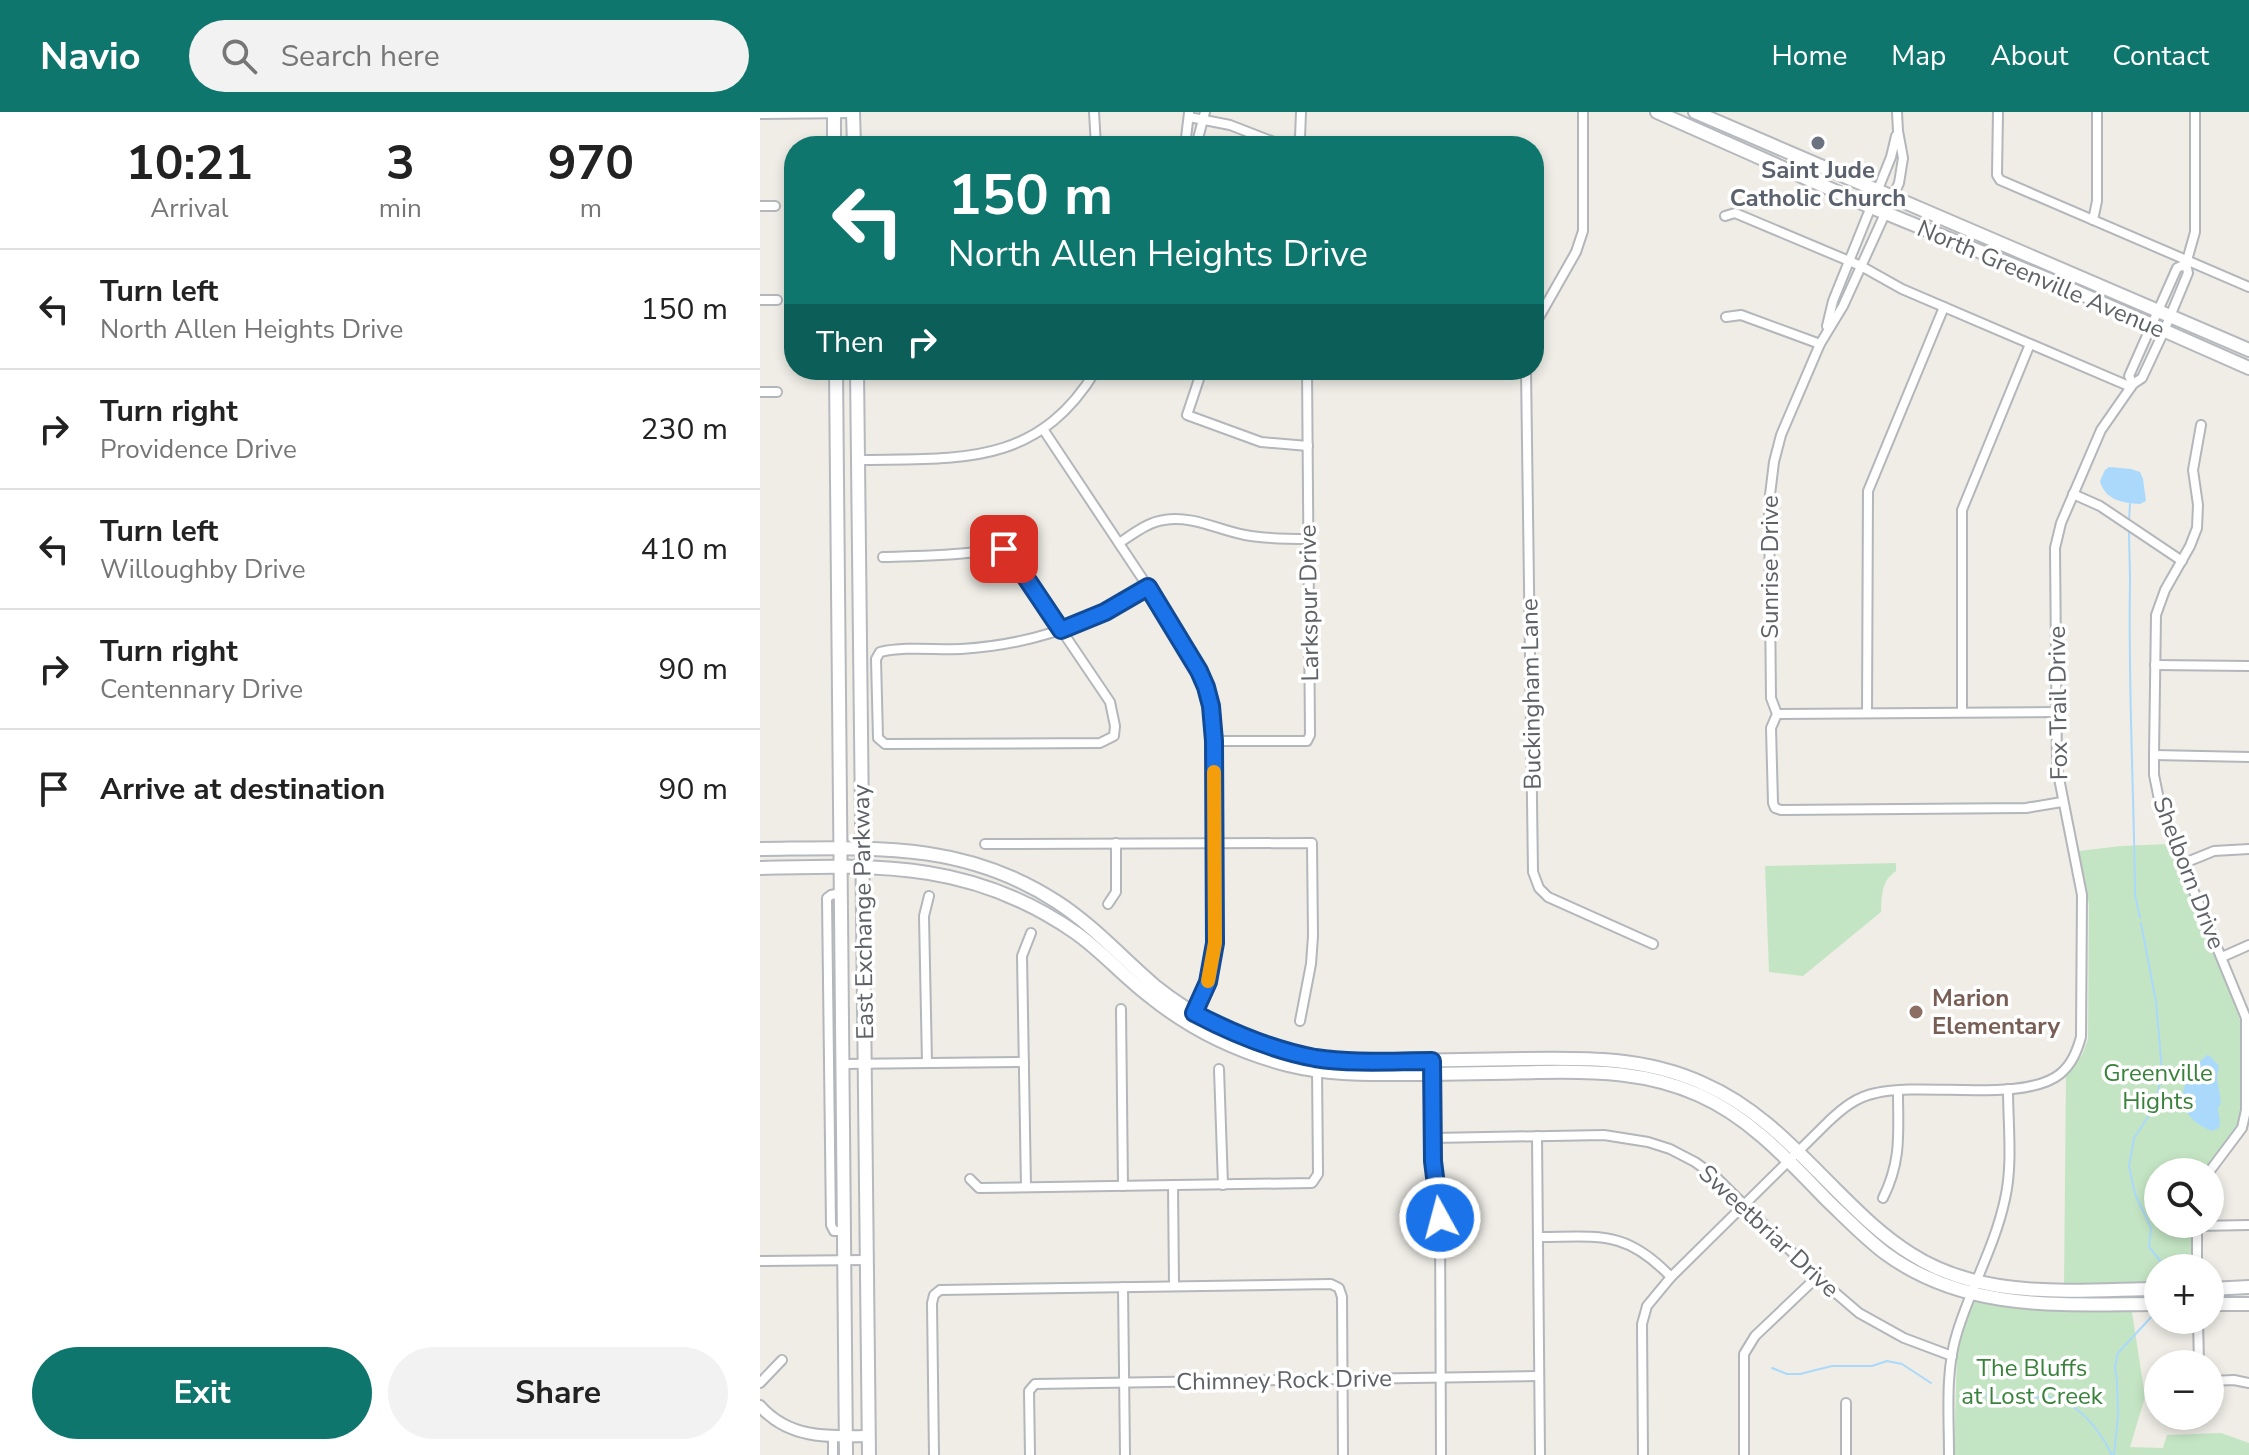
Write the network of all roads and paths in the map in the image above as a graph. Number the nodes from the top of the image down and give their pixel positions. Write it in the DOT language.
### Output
graph roads {
  1 [pos="834,112"];
  2 [pos="853,112"];
  3 [pos="1094,112"];
  4 [pos="1301,112"];
  5 [pos="1583,112"];
  6 [pos="1657,112"];
  7 [pos="1695,112"];
  8 [pos="1897,112"];
  9 [pos="1998,112"];
  10 [pos="2097,112"];
  11 [pos="2195,112"];
  12 [pos="760,113"];
  13 [pos="1189,115"];
  14 [pos="1204,115"];
  15 [pos="1898,131"];
  16 [pos="834,136"];
  17 [pos="854,136"];
  18 [pos="1095,136"];
  19 [pos="1186,136"];
  20 [pos="1199,136"];
  21 [pos="1259,136"];
  22 [pos="1300,136"];
  23 [pos="1765,142"];
  24 [pos="1760,156"];
  25 [pos="1876,192"];
  26 [pos="1892,198"];
  27 [pos="760,206"];
  28 [pos="775,206"];
  29 [pos="1871,207"];
  30 [pos="1885,213"];
  31 [pos="1725,216"];
  32 [pos="2093,220"];
  33 [pos="1849,260"];
  34 [pos="2187,262"];
  35 [pos="1861,266"];
  36 [pos="2249,287"];
  37 [pos="760,300"];
  38 [pos="777,300"];
  39 [pos="1544,301"];
  40 [pos="1944,307"];
  41 [pos="2165,313"];
  42 [pos="1726,317"];
  43 [pos="2159,329"];
  44 [pos="1826,333"];
  45 [pos="1820,344"];
  46 [pos="2030,344"];
  47 [pos="2249,350"];
  48 [pos="2249,368"];
  49 [pos="836,380"];
  50 [pos="857,380"];
  51 [pos="1089,380"];
  52 [pos="1199,380"];
  53 [pos="1307,380"];
  54 [pos="1526,380"];
  55 [pos="2132,385"];
  56 [pos="760,392"];
  57 [pos="777,392"];
  58 [pos="2201,425"];
  59 [pos="1043,429"];
  60 [pos="1308,446"];
  61 [pos="837,460"];
  62 [pos="858,460"];
  63 [pos="2073,494"];
  64 [pos="1308,539"];
  65 [pos="1119,543"];
  66 [pos="883,557"];
  67 [pos="2182,561"];
  68 [pos="1148,587"];
  69 [pos="1061,630"];
  70 [pos="860,653"];
  71 [pos="838,654"];
  72 [pos="2155,665"];
  73 [pos="2249,666"];
  74 [pos="839,693"];
  75 [pos="860,693"];
  76 [pos="1962,712"];
  77 [pos="2057,712"];
  78 [pos="1867,713"];
  79 [pos="1777,714"];
  80 [pos="1214,741"];
  81 [pos="2154,755"];
  82 [pos="2249,757"];
  83 [pos="2062,802"];
  84 [pos="1116,843"];
  85 [pos="1215,843"];
  86 [pos="985,844"];
  87 [pos="840,848"];
  88 [pos="862,848"];
  89 [pos="760,849"];
  90 [pos="2249,849"];
  91 [pos="2182,864"];
  92 [pos="841,866"];
  93 [pos="862,867"];
  94 [pos="760,868"];
  95 [pos="841,893"];
  96 [pos="929,896"];
  97 [pos="1108,904"];
  98 [pos="1031,933"];
  99 [pos="1653,944"];
  100 [pos="2249,945"];
  101 [pos="2222,957"];
  102 [pos="1121,1009"];
  103 [pos="1190,1018"];
  104 [pos="1300,1021"];
  105 [pos="1024,1062"];
  106 [pos="927,1063"];
  107 [pos="842,1064"];
  108 [pos="865,1064"];
  109 [pos="1317,1064"];
  110 [pos="1432,1067"];
  111 [pos="1219,1069"];
  112 [pos="2008,1089"];
  113 [pos="1898,1091"];
  114 [pos="1537,1136"];
  115 [pos="1432,1138"];
  116 [pos="1792,1156"];
  117 [pos="2220,1158"];
  118 [pos="970,1179"];
  119 [pos="1173,1185"];
  120 [pos="1223,1185"];
  121 [pos="1123,1186"];
  122 [pos="1026,1187"];
  123 [pos="1883,1198"];
  124 [pos="1744,1205"];
  125 [pos="2224,1225"];
  126 [pos="2249,1225"];
  127 [pos="843,1231"];
  128 [pos="1538,1237"];
  129 [pos="843,1260"];
  130 [pos="867,1260"];
  131 [pos="760,1261"];
  132 [pos="1671,1277"];
  133 [pos="1817,1277"];
  134 [pos="1174,1286"];
  135 [pos="1123,1287"];
  136 [pos="1974,1287"];
  137 [pos="2249,1287"];
  138 [pos="2224,1288"];
  139 [pos="2144,1289"];
  140 [pos="2144,1304"];
  141 [pos="2224,1304"];
  142 [pos="2249,1304"];
  143 [pos="1952,1356"];
  144 [pos="782,1360"];
  145 [pos="1539,1376"];
  146 [pos="1440,1377"];
  147 [pos="1343,1379"];
  148 [pos="2224,1380"];
  149 [pos="760,1383"];
  150 [pos="1123,1383"];
  151 [pos="2249,1383"];
  152 [pos="1846,1403"];
  153 [pos="760,1406"];
  154 [pos="869,1436"];
  155 [pos="840,1437"];
  156 [pos="833,1455"];
  157 [pos="846,1455"];
  158 [pos="869,1455"];
  159 [pos="934,1455"];
  160 [pos="1030,1455"];
  161 [pos="1125,1455"];
  162 [pos="1343,1455"];
  163 [pos="1441,1455"];
  164 [pos="1540,1455"];
  165 [pos="1643,1455"];
  166 [pos="1744,1455"];
  167 [pos="1846,1455"];
  168 [pos="1949,1455"];
  1 -- 2 [label="street"];
  1 -- 12 [label="street"];
  1 -- 16 [label="main road"];
  2 -- 17 [label="main road"];
  3 -- 18 [label="street"];
  4 -- 22 [label="street"];
  5 -- 39 [label="street"];
  6 -- 24 [label="main road, North Greenville Avenue"];
  7 -- 23 [label="main road, North Greenville Avenue"];
  8 -- 15 [label="street, Sunrise Drive"];
  9 -- 32 [label="street"];
  10 -- 32 [label="street"];
  11 -- 34 [label="street, Fox Trail Drive"];
  13 -- 14 [label="street"];
  13 -- 19 [label="street"];
  14 -- 20 [label="street"];
  14 -- 21 [label="street"];
  15 -- 25 [label="street, Sunrise Drive"];
  15 -- 26 [label="street, Sunrise Drive"];
  23 -- 24 [label="main road"];
  23 -- 25 [label="main road, North Greenville Avenue"];
  24 -- 29 [label="main road, North Greenville Avenue"];
  25 -- 26 [label="main road, North Greenville Avenue"];
  25 -- 29 [label="street, Sunrise Drive"];
  26 -- 30 [label="street, Sunrise Drive"];
  26 -- 41 [label="main road, North Greenville Avenue"];
  27 -- 28 [label="street"];
  29 -- 30 [label="main road, North Greenville Avenue"];
  29 -- 33 [label="street, Sunrise Drive"];
  30 -- 35 [label="street, Sunrise Drive"];
  30 -- 43 [label="main road, North Greenville Avenue"];
  31 -- 33 [label="street"];
  32 -- 34 [label="street"];
  33 -- 35 [label="street"];
  33 -- 44 [label="street, Sunrise Drive"];
  34 -- 36 [label="street"];
  34 -- 41 [label="street, Fox Trail Drive"];
  35 -- 40 [label="street"];
  35 -- 44 [label="street, Sunrise Drive"];
  37 -- 38 [label="street"];
  40 -- 46 [label="street"];
  40 -- 78 [label="street"];
  41 -- 43 [label="street, Fox Trail Drive"];
  41 -- 47 [label="main road, North Greenville Avenue"];
  42 -- 45 [label="street"];
  43 -- 48 [label="main road, North Greenville Avenue"];
  43 -- 55 [label="street, Fox Trail Drive"];
  44 -- 45 [label="street, Sunrise Drive"];
  45 -- 79 [label="street, Sunrise Drive"];
  46 -- 55 [label="street"];
  46 -- 76 [label="street"];
  49 -- 61 [label="main road, East Exchange Parkway"];
  50 -- 62 [label="main road, East Exchange Parkway"];
  51 -- 59 [label="street"];
  52 -- 60 [label="street"];
  53 -- 60 [label="street, Larkspur Drive"];
  54 -- 99 [label="street, Buckingham Lane"];
  55 -- 63 [label="street, Fox Trail Drive"];
  56 -- 57 [label="street"];
  58 -- 67 [label="street, Shelborn Drive"];
  59 -- 62 [label="street"];
  59 -- 65 [label="street"];
  60 -- 64 [label="street, Larkspur Drive"];
  61 -- 62 [label="main road"];
  61 -- 71 [label="main road, East Exchange Parkway"];
  62 -- 70 [label="main road, East Exchange Parkway"];
  63 -- 67 [label="street"];
  63 -- 77 [label="street, Fox Trail Drive"];
  64 -- 65 [label="street"];
  64 -- 80 [label="street, Larkspur Drive"];
  65 -- 68 [label="street"];
  66 -- 69 [label="street"];
  67 -- 72 [label="street, Shelborn Drive"];
  68 -- 69 [label="street"];
  68 -- 80 [label="street"];
  69 -- 69 [label="street"];
  70 -- 71 [label="main road"];
  70 -- 75 [label="main road, East Exchange Parkway"];
  71 -- 74 [label="main road, East Exchange Parkway"];
  72 -- 73 [label="street"];
  72 -- 81 [label="street, Shelborn Drive"];
  74 -- 75 [label="main road"];
  74 -- 87 [label="main road, East Exchange Parkway"];
  75 -- 88 [label="main road, East Exchange Parkway"];
  76 -- 77 [label="street"];
  76 -- 78 [label="street"];
  77 -- 83 [label="street, Fox Trail Drive"];
  78 -- 79 [label="street"];
  79 -- 83 [label="street, Sunrise Drive"];
  80 -- 85 [label="street"];
  81 -- 82 [label="street"];
  81 -- 91 [label="street, Shelborn Drive"];
  83 -- 112 [label="street, Fox Trail Drive"];
  84 -- 85 [label="street"];
  84 -- 86 [label="street"];
  84 -- 97 [label="street"];
  85 -- 103 [label="street"];
  85 -- 104 [label="street"];
  87 -- 88 [label="main road"];
  87 -- 89 [label="main road"];
  87 -- 92 [label="main road, East Exchange Parkway"];
  88 -- 93 [label="main road, East Exchange Parkway"];
  88 -- 103 [label="main road"];
  90 -- 91 [label="street"];
  91 -- 101 [label="street, Shelborn Drive"];
  92 -- 93 [label="main road"];
  92 -- 94 [label="main road"];
  92 -- 95 [label="main road, East Exchange Parkway"];
  93 -- 103 [label="main road"];
  93 -- 108 [label="main road, East Exchange Parkway"];
  95 -- 107 [label="main road, East Exchange Parkway"];
  95 -- 127 [label="street, East Exchange Parkway"];
  96 -- 106 [label="street"];
  98 -- 105 [label="street"];
  100 -- 101 [label="street"];
  101 -- 117 [label="street, Shelborn Drive"];
  102 -- 121 [label="street"];
  103 -- 109 [label="main road"];
  105 -- 106 [label="street"];
  105 -- 122 [label="street"];
  106 -- 108 [label="street"];
  107 -- 108 [label="street"];
  107 -- 127 [label="main road, East Exchange Parkway"];
  108 -- 130 [label="main road, East Exchange Parkway"];
  109 -- 110 [label="main road"];
  109 -- 120 [label="street"];
  110 -- 115 [label="street"];
  110 -- 116 [label="main road"];
  111 -- 120 [label="street"];
  112 -- 113 [label="street, Fox Trail Drive"];
  112 -- 136 [label="street"];
  113 -- 116 [label="street, Fox Trail Drive"];
  113 -- 123 [label="street"];
  114 -- 115 [label="street, Sweetbriar Drive"];
  114 -- 124 [label="street, Sweetbriar Drive"];
  114 -- 128 [label="street"];
  115 -- 146 [label="street"];
  116 -- 124 [label="street, Fox Trail Drive"];
  116 -- 136 [label="main road"];
  118 -- 122 [label="street"];
  119 -- 120 [label="street"];
  119 -- 121 [label="street"];
  119 -- 134 [label="street"];
  121 -- 122 [label="street"];
  124 -- 132 [label="street, Fox Trail Drive"];
  124 -- 133 [label="street, Sweetbriar Drive"];
  125 -- 126 [label="street"];
  127 -- 129 [label="main road, East Exchange Parkway"];
  128 -- 132 [label="street"];
  128 -- 145 [label="street"];
  129 -- 130 [label="street"];
  129 -- 131 [label="street"];
  129 -- 155 [label="main road, East Exchange Parkway"];
  130 -- 154 [label="main road, East Exchange Parkway"];
  132 -- 165 [label="street, Fox Trail Drive"];
  133 -- 143 [label="street, Sweetbriar Drive"];
  133 -- 166 [label="street"];
  134 -- 135 [label="street"];
  134 -- 147 [label="street"];
  135 -- 150 [label="street"];
  135 -- 159 [label="street"];
  136 -- 139 [label="main road"];
  136 -- 140 [label="main road"];
  136 -- 143 [label="street"];
  137 -- 138 [label="main road"];
  141 -- 142 [label="main road"];
  143 -- 168 [label="street"];
  144 -- 149 [label="street"];
  145 -- 146 [label="street, Chimney Rock Drive"];
  145 -- 164 [label="street"];
  146 -- 147 [label="street, Chimney Rock Drive"];
  146 -- 163 [label="street"];
  147 -- 150 [label="street, Chimney Rock Drive"];
  147 -- 162 [label="street"];
  148 -- 151 [label="street"];
  150 -- 160 [label="street, Chimney Rock Drive"];
  150 -- 161 [label="street"];
  152 -- 167 [label="street"];
  153 -- 155 [label="street"];
  154 -- 155 [label="street"];
  154 -- 158 [label="main road, East Exchange Parkway"];
  155 -- 156 [label="street, East Exchange Parkway"];
  155 -- 157 [label="main road, East Exchange Parkway"];
}
